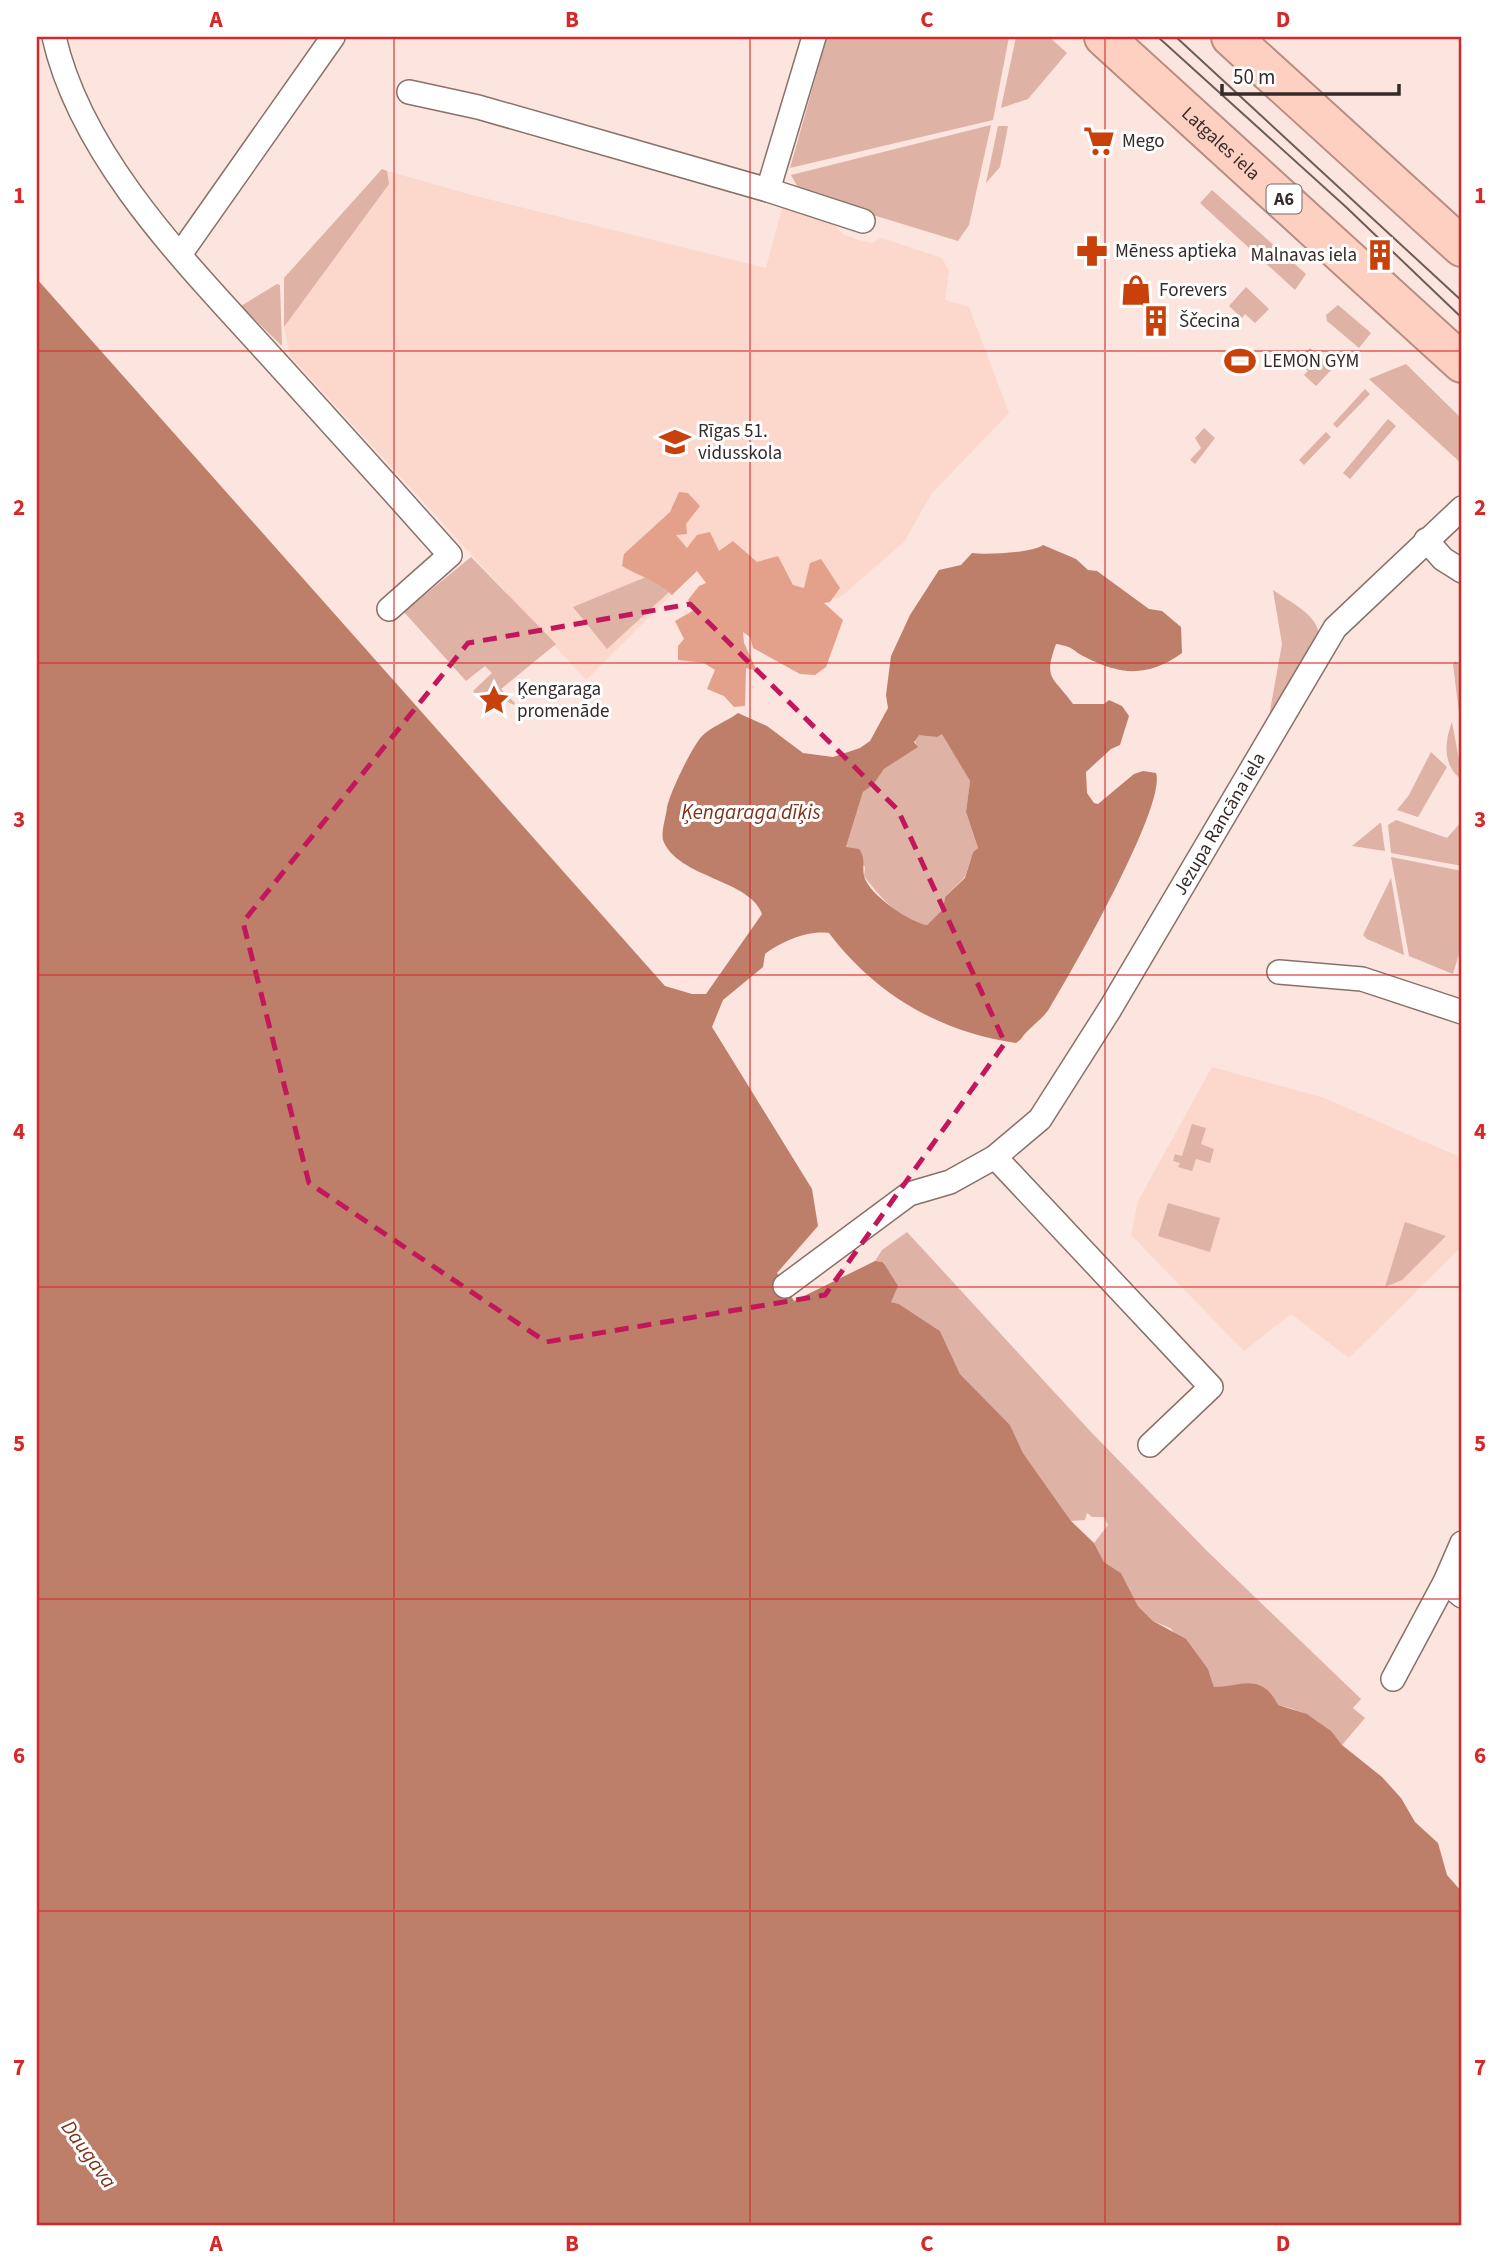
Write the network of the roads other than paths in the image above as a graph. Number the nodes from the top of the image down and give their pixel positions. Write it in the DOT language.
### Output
graph roads {
  1 [pos="54,37"];
  2 [pos="333,37"];
  3 [pos="814,37"];
  4 [pos="1104,37"];
  5 [pos="1231,37"];
  6 [pos="409,92"];
  7 [pos="768,190"];
  8 [pos="863,221"];
  9 [pos="1462,247"];
  10 [pos="181,253"];
  11 [pos="1462,363"];
  12 [pos="1462,508"];
  13 [pos="1426,540"];
  14 [pos="1462,571"];
  15 [pos="389,609"];
  16 [pos="1279,972"];
  17 [pos="1462,1012"];
  18 [pos="995,1157"];
  19 [pos="785,1286"];
  20 [pos="1150,1445"];
  21 [pos="1462,1543"];
  22 [pos="1454,1589"];
  23 [pos="1393,1679"];
  1 -- 10 [label="street"];
  2 -- 10 [label="street"];
  3 -- 7 [label="street"];
  4 -- 11 [label="highway, Latgales iela / A6"];
  5 -- 9 [label="highway"];
  6 -- 7 [label="street"];
  7 -- 8 [label="street"];
  10 -- 15 [label="street"];
  12 -- 13 [label="street, Jezupa Rancāna iela"];
  13 -- 14 [label="street"];
  13 -- 18 [label="street, Jezupa Rancāna iela"];
  16 -- 17 [label="street"];
  18 -- 19 [label="street, Jezupa Rancāna iela"];
  18 -- 20 [label="street"];
  21 -- 22 [label="street"];
  22 -- 23 [label="street"];
}
